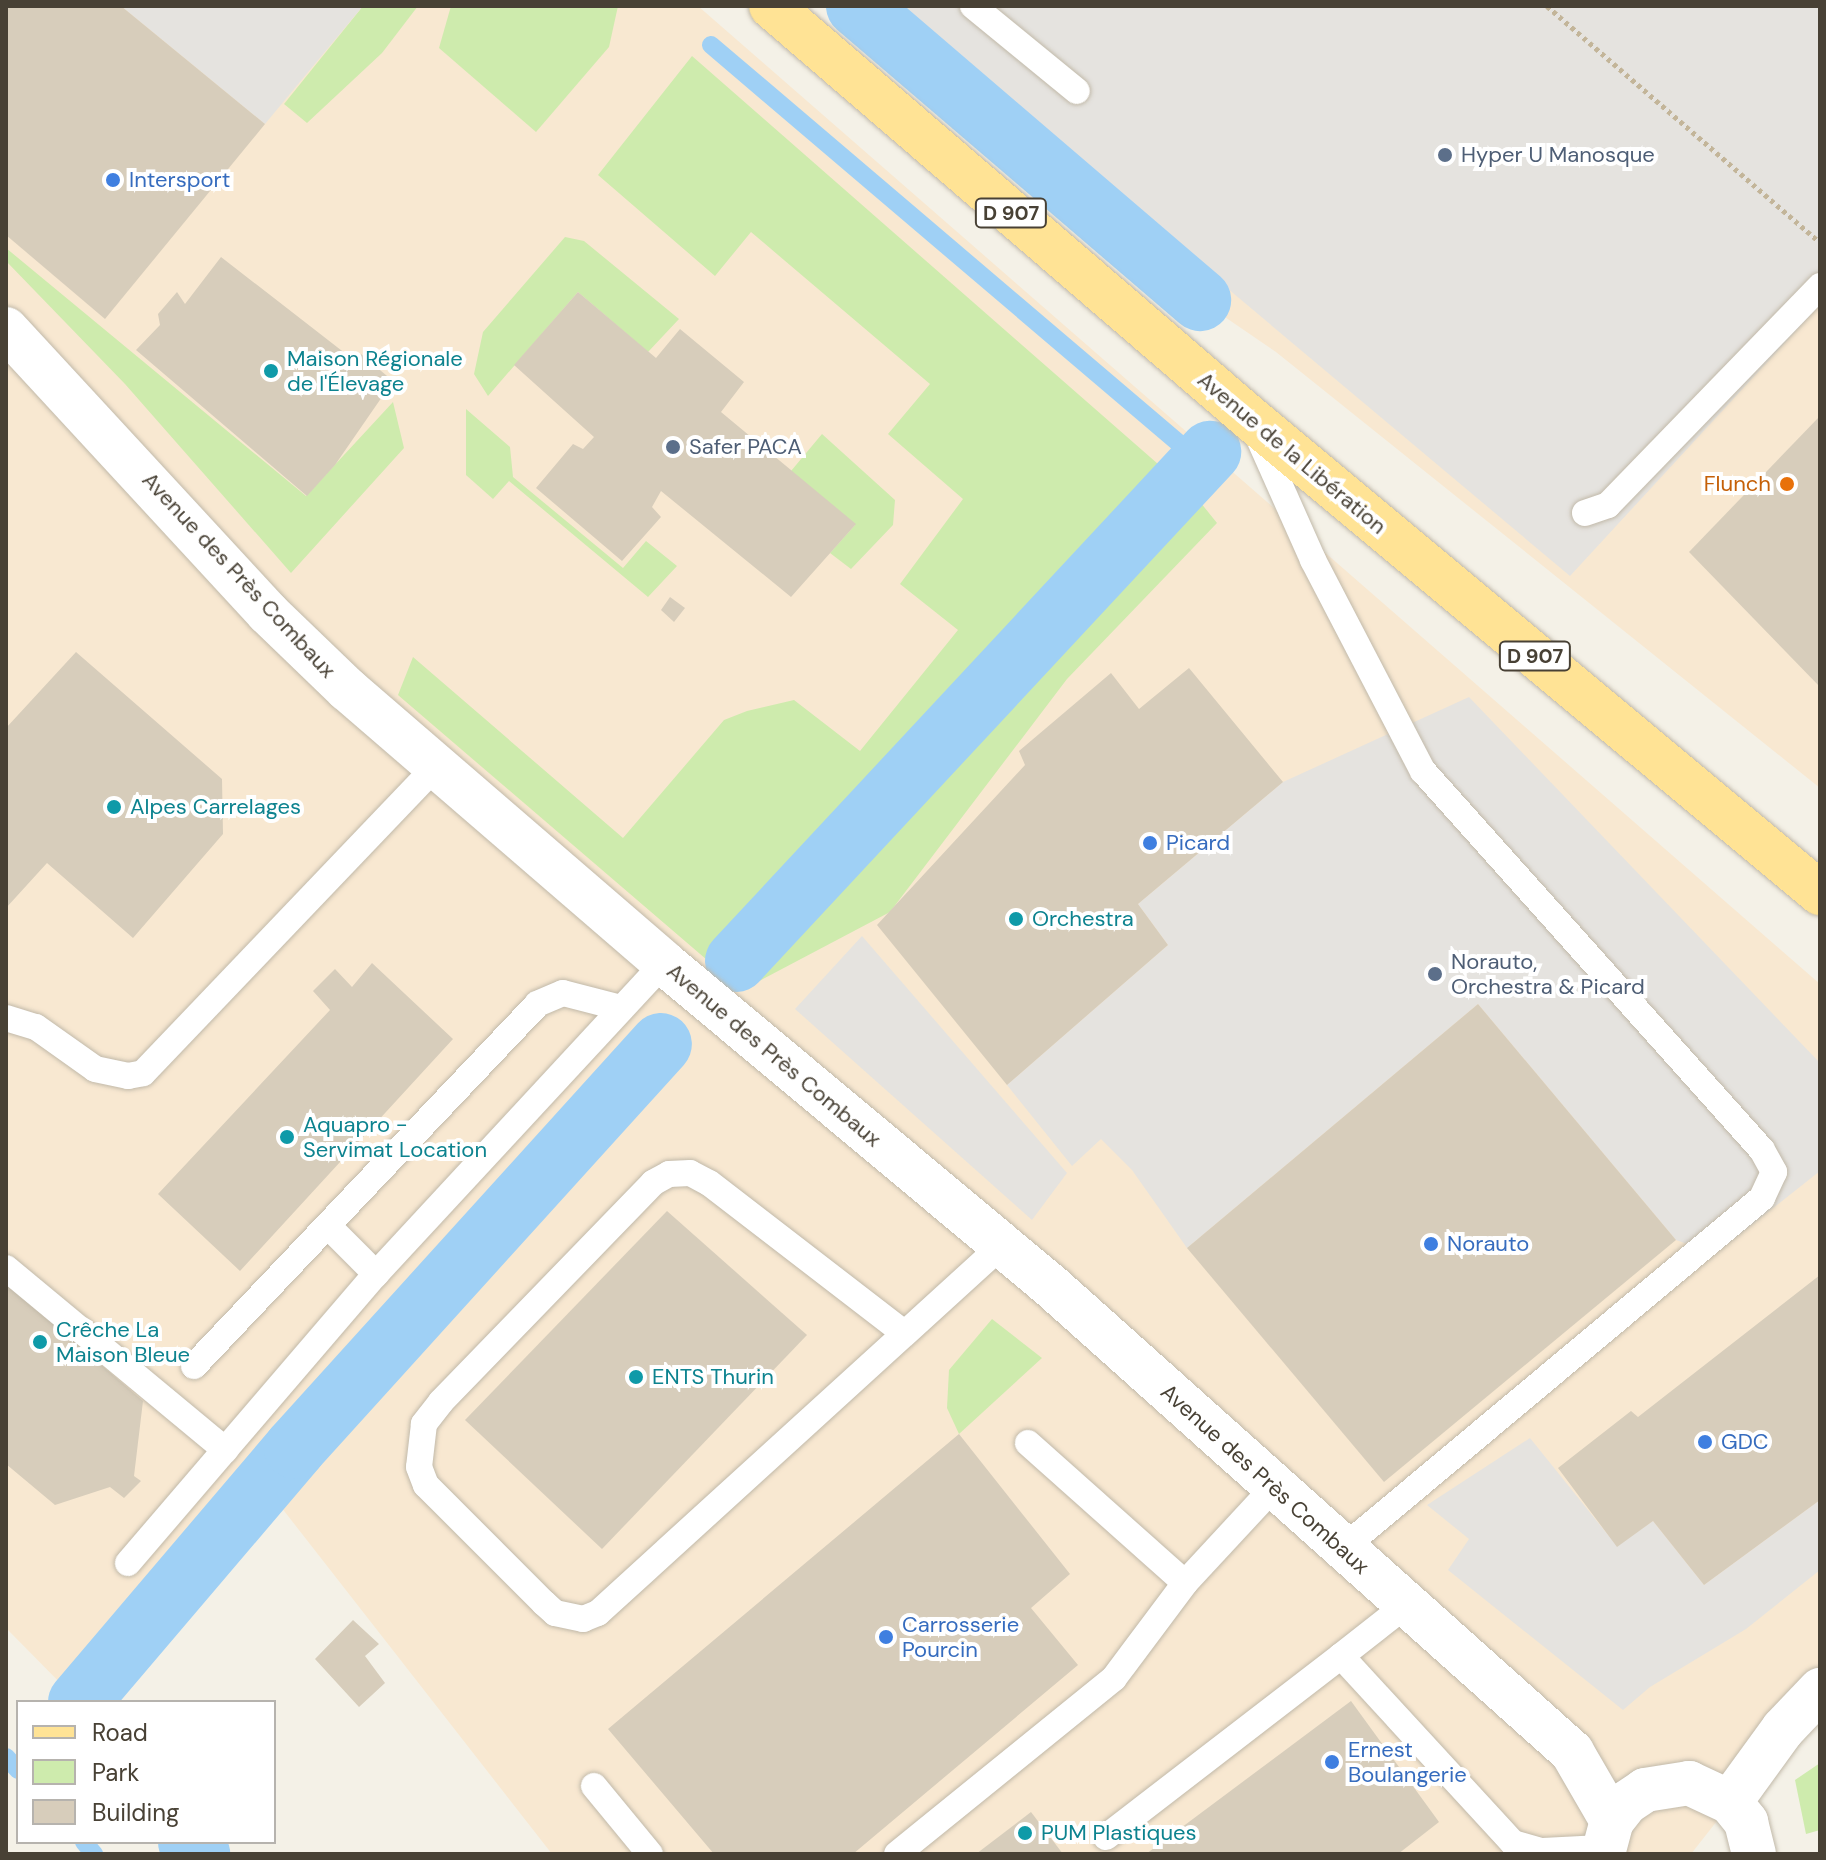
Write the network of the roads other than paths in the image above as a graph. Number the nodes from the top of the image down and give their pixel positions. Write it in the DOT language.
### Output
graph roads {
  1 [pos="771,6"];
  2 [pos="973,6"];
  3 [pos="1077,91"];
  4 [pos="1820,286"];
  5 [pos="6,329"];
  6 [pos="1251,419"];
  7 [pos="1585,513"];
  8 [pos="436,766"];
  9 [pos="1820,893"];
  10 [pos="664,963"];
  11 [pos="621,1008"];
  12 [pos="6,1018"];
  13 [pos="328,1226"];
  14 [pos="1002,1245"];
  15 [pos="6,1268"];
  16 [pos="376,1274"];
  17 [pos="904,1333"];
  18 [pos="194,1366"];
  19 [pos="1028,1443"];
  20 [pos="225,1450"];
  21 [pos="1272,1489"];
  22 [pos="1342,1549"];
  23 [pos="128,1563"];
  24 [pos="1185,1583"];
  25 [pos="1406,1605"];
  26 [pos="1341,1656"];
  27 [pos="1820,1690"];
  28 [pos="1572,1752"];
  29 [pos="1666,1784"];
  30 [pos="594,1786"];
  31 [pos="1730,1802"];
  32 [pos="1106,1837"];
  33 [pos="1606,1841"];
  34 [pos="650,1854"];
  35 [pos="897,1854"];
  36 [pos="1754,1854"];
  1 -- 6 [label="main road, Avenue de la Libération / D 907"];
  2 -- 3 [label="lane"];
  4 -- 7 [label="lane"];
  5 -- 8 [label="street, Avenue des Près Combaux"];
  6 -- 9 [label="main road, Avenue de la Libération / D 907"];
  6 -- 22 [label="lane"];
  8 -- 10 [label="street, Avenue des Près Combaux"];
  8 -- 12 [label="lane"];
  10 -- 11 [label="lane"];
  10 -- 14 [label="street, Avenue des Près Combaux"];
  11 -- 13 [label="lane"];
  11 -- 16 [label="lane"];
  13 -- 16 [label="lane"];
  13 -- 18 [label="lane"];
  14 -- 17 [label="lane"];
  14 -- 21 [label="street, Avenue des Près Combaux"];
  15 -- 20 [label="lane"];
  16 -- 20 [label="lane"];
  17 -- 17 [label="lane"];
  19 -- 24 [label="lane"];
  20 -- 23 [label="lane"];
  21 -- 22 [label="street, Avenue des Près Combaux"];
  21 -- 24 [label="lane"];
  22 -- 25 [label="street, Avenue des Près Combaux"];
  24 -- 35 [label="lane"];
  25 -- 26 [label="lane"];
  25 -- 28 [label="street, Avenue des Près Combaux"];
  26 -- 32 [label="lane"];
  26 -- 33 [label="lane"];
  27 -- 31 [label="street"];
  28 -- 29 [label="street, Avenue des Près Combaux"];
  28 -- 33 [label="street, Avenue des Près Combaux"];
  29 -- 31 [label="street, Avenue des Près Combaux"];
  29 -- 33 [label="street"];
  30 -- 34 [label="lane"];
  31 -- 36 [label="street"];
}
